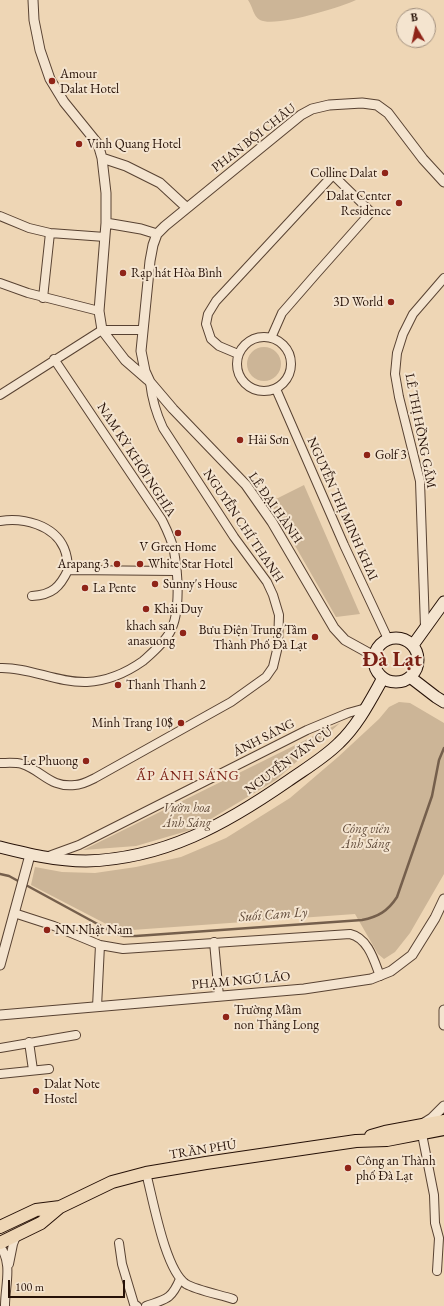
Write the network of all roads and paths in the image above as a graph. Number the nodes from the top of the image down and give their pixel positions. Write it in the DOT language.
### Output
graph roads {
  1 [pos="33,0"];
  2 [pos="102,158"];
  3 [pos="444,182"];
  4 [pos="186,208"];
  5 [pos="0,216"];
  6 [pos="106,223"];
  7 [pos="50,233"];
  8 [pos="157,234"];
  9 [pos="105,237"];
  10 [pos="444,278"];
  11 [pos="0,282"];
  12 [pos="43,298"];
  13 [pos="99,311"];
  14 [pos="102,330"];
  15 [pos="142,330"];
  16 [pos="271,338"];
  17 [pos="238,354"];
  18 [pos="54,360"];
  19 [pos="150,382"];
  20 [pos="276,389"];
  21 [pos="0,395"];
  22 [pos="0,521"];
  23 [pos="68,570"];
  24 [pos="176,571"];
  25 [pos="32,596"];
  26 [pos="444,602"];
  27 [pos="425,627"];
  28 [pos="388,639"];
  29 [pos="413,645"];
  30 [pos="374,656"];
  31 [pos="0,668"];
  32 [pos="410,677"];
  33 [pos="383,678"];
  34 [pos="444,702"];
  35 [pos="366,708"];
  36 [pos="0,763"];
  37 [pos="0,846"];
  38 [pos="30,855"];
  39 [pos="45,858"];
  40 [pos="444,899"];
  41 [pos="15,909"];
  42 [pos="214,942"];
  43 [pos="100,945"];
  44 [pos="2,950"];
  45 [pos="0,965"];
  46 [pos="380,976"];
  47 [pos="219,996"];
  48 [pos="97,1007"];
  49 [pos="444,1010"];
  50 [pos="0,1014"];
  51 [pos="444,1025"];
  52 [pos="76,1035"];
  53 [pos="29,1042"];
  54 [pos="0,1048"];
  55 [pos="49,1069"];
  56 [pos="33,1070"];
  57 [pos="0,1074"];
  58 [pos="444,1106"];
  59 [pos="444,1121"];
  60 [pos="421,1130"];
  61 [pos="444,1130"];
  62 [pos="146,1173"];
  63 [pos="60,1206"];
  64 [pos="3,1224"];
  65 [pos="17,1234"];
  66 [pos="119,1243"];
  67 [pos="0,1244"];
  68 [pos="4,1259"];
  69 [pos="8,1271"];
  70 [pos="437,1271"];
  71 [pos="180,1280"];
  72 [pos="233,1299"];
  73 [pos="5,1306"];
  74 [pos="137,1306"];
  75 [pos="149,1306"];
  1 -- 2 [label="street"];
  2 -- 4 [label="street"];
  2 -- 6 [label="street"];
  3 -- 4 [label="street, PHAN BỘI CHÂU"];
  4 -- 8 [label="street, PHAN BỘI CHÂU"];
  5 -- 7 [label="street"];
  6 -- 8 [label="street"];
  6 -- 9 [label="street"];
  7 -- 9 [label="street"];
  7 -- 12 [label="street"];
  8 -- 15 [label="street, LÊ ĐẠI HÀNH"];
  9 -- 13 [label="street"];
  10 -- 27 [label="street, LÊ THỊ HỒNG GẤM"];
  11 -- 12 [label="street"];
  12 -- 13 [label="street"];
  13 -- 14 [label="street"];
  14 -- 15 [label="street"];
  14 -- 18 [label="street"];
  14 -- 19 [label="street"];
  15 -- 19 [label="street, LÊ ĐẠI HÀNH"];
  16 -- 17 [label="street"];
  16 -- 17 [label="street"];
  16 -- 20 [label="street"];
  17 -- 20 [label="street"];
  18 -- 21 [label="street"];
  18 -- 24 [label="street, NAM KỲ KHỞI NGHĨA"];
  19 -- 30 [label="street, LÊ ĐẠI HÀNH"];
  19 -- 36 [label="street, NGUYỄN CHÍ THANH"];
  20 -- 28 [label="street, NGUYỄN THỊ MINH KHAI"];
  22 -- 23 [label="street"];
  23 -- 24 [label="street"];
  23 -- 25 [label="street"];
  24 -- 31 [label="street, NAM KỲ KHỞI NGHĨA"];
  26 -- 27 [label="main road"];
  27 -- 29 [label="main road"];
  28 -- 29 [label="main road"];
  28 -- 30 [label="main road"];
  29 -- 32 [label="main road"];
  30 -- 33 [label="main road"];
  32 -- 33 [label="main road"];
  32 -- 34 [label="main road"];
  33 -- 35 [label="main road, NGUYỄN VĂN CỪ"];
  35 -- 39 [label="street, ÁNH SÁNG"];
  35 -- 39 [label="main road, NGUYỄN VĂN CỪ"];
  37 -- 38 [label="main road, NGUYỄN VĂN CỪ"];
  38 -- 39 [label="main road, NGUYỄN VĂN CỪ"];
  38 -- 41 [label="street"];
  40 -- 46 [label="street, PHẠM NGŨ LÃO"];
  41 -- 43 [label="street"];
  41 -- 44 [label="street"];
  42 -- 43 [label="street"];
  42 -- 46 [label="street"];
  42 -- 47 [label="street"];
  43 -- 48 [label="street"];
  44 -- 45 [label="street"];
  46 -- 47 [label="street, PHẠM NGŨ LÃO"];
  47 -- 48 [label="street, PHẠM NGŨ LÃO"];
  48 -- 50 [label="street, PHẠM NGŨ LÃO"];
  49 -- 51 [label="street"];
  52 -- 53 [label="street"];
  53 -- 54 [label="street"];
  53 -- 56 [label="street"];
  55 -- 56 [label="street"];
  56 -- 57 [label="street"];
  58 -- 60 [label="street"];
  59 -- 60 [label="main road, TRẦN PHÚ"];
  60 -- 61 [label="main road, TRẦN PHÚ"];
  60 -- 62 [label="main road, TRẦN PHÚ"];
  60 -- 70 [label="street"];
  62 -- 63 [label="main road, TRẦN PHÚ"];
  62 -- 71 [label="street"];
  63 -- 64 [label="main road, TRẦN PHÚ"];
  63 -- 65 [label="main road, TRẦN PHÚ"];
  65 -- 67 [label="main road, TRẦN PHÚ"];
  65 -- 69 [label="street"];
  66 -- 74 [label="street"];
  67 -- 68 [label="street"];
  68 -- 69 [label="street"];
  69 -- 73 [label="street"];
  71 -- 72 [label="street"];
  71 -- 75 [label="street"];
}
